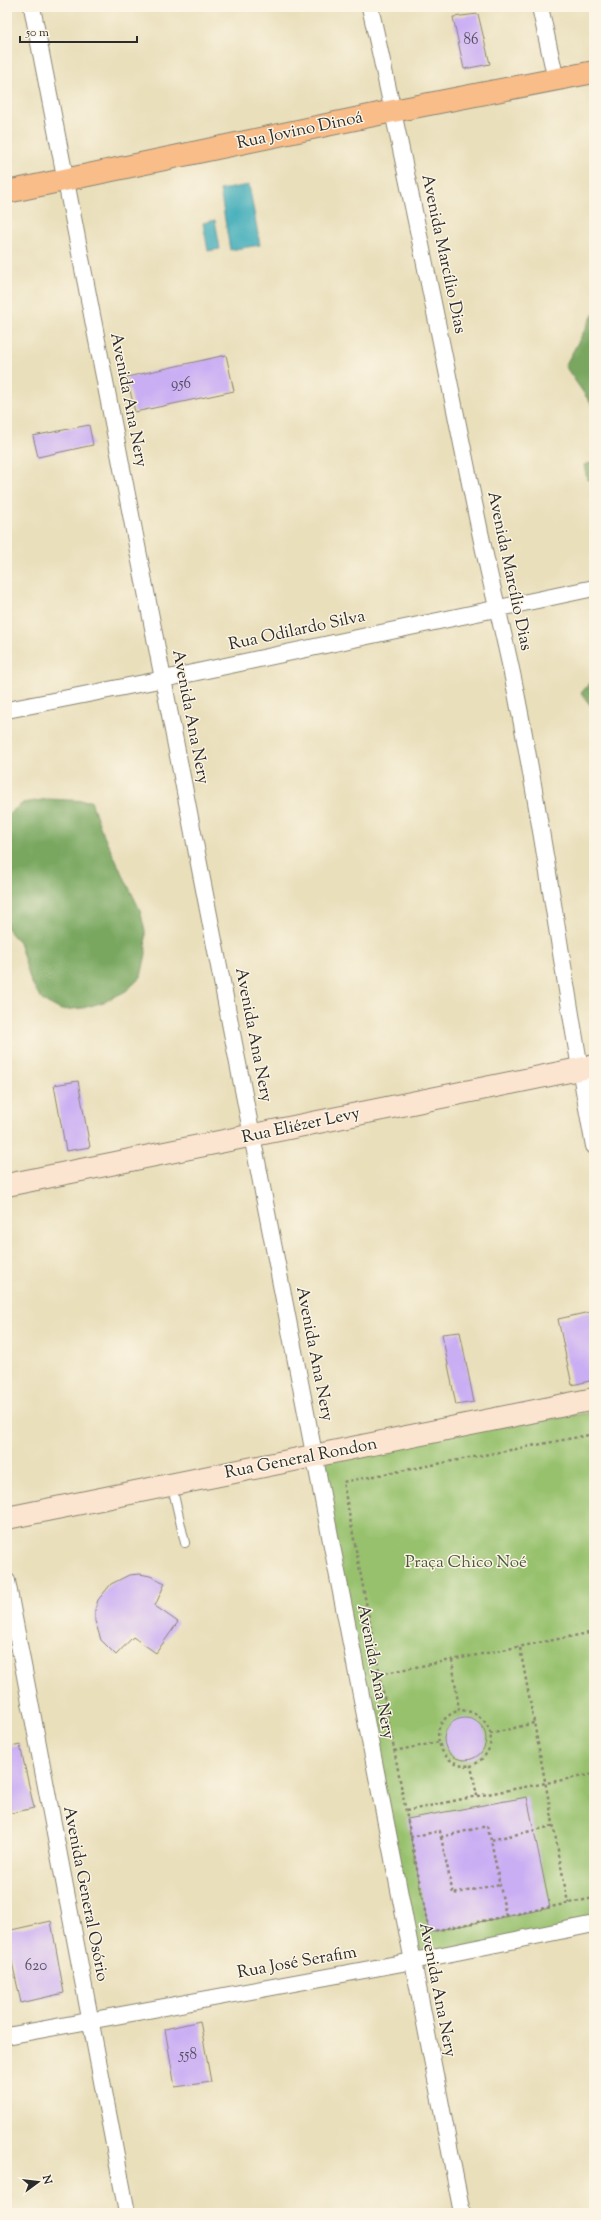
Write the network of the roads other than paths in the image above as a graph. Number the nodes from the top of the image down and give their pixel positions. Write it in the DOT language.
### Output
graph roads {
  1 [pos="32,7"];
  2 [pos="370,7"];
  3 [pos="540,7"];
  4 [pos="594,72"];
  5 [pos="556,80"];
  6 [pos="394,110"];
  7 [pos="66,181"];
  8 [pos="7,192"];
  9 [pos="594,588"];
  10 [pos="497,607"];
  11 [pos="164,679"];
  12 [pos="7,710"];
  13 [pos="587,1067"];
  14 [pos="253,1136"];
  15 [pos="594,1146"];
  16 [pos="7,1185"];
  17 [pos="594,1399"];
  18 [pos="314,1456"];
  19 [pos="172,1485"];
  20 [pos="7,1518"];
  21 [pos="185,1543"];
  22 [pos="7,1581"];
  23 [pos="594,1924"];
  24 [pos="412,1961"];
  25 [pos="91,2020"];
  26 [pos="7,2036"];
  27 [pos="127,2213"];
  28 [pos="462,2213"];
  1 -- 7 [label="street, Avenida Ana Nery"];
  2 -- 6 [label="street, Avenida Marcílio Dias"];
  3 -- 5 [label="street"];
  4 -- 5 [label="main road, Rua Jovino Dinoá"];
  5 -- 6 [label="main road, Rua Jovino Dinoá"];
  6 -- 7 [label="main road, Rua Jovino Dinoá"];
  6 -- 10 [label="street, Avenida Marcílio Dias"];
  7 -- 8 [label="main road, Rua Jovino Dinoá"];
  7 -- 11 [label="street, Avenida Ana Nery"];
  9 -- 10 [label="street, Rua Odilardo Silva"];
  10 -- 11 [label="street, Rua Odilardo Silva"];
  10 -- 13 [label="street, Avenida Marcílio Dias"];
  11 -- 12 [label="street, Rua Odilardo Silva"];
  11 -- 14 [label="street, Avenida Ana Nery"];
  13 -- 14 [label="main road, Rua Eliézer Levy"];
  13 -- 15 [label="street, Avenida Marcílio Dias"];
  14 -- 16 [label="main road, Rua Eliézer Levy"];
  14 -- 18 [label="street, Avenida Ana Nery"];
  17 -- 18 [label="main road, Rua General Rondon"];
  18 -- 19 [label="main road, Rua General Rondon"];
  18 -- 24 [label="street, Avenida Ana Nery"];
  19 -- 20 [label="main road, Rua General Rondon"];
  19 -- 21 [label="lane"];
  22 -- 25 [label="street, Avenida General Osório"];
  23 -- 24 [label="street, Rua José Serafim"];
  24 -- 25 [label="street, Rua José Serafim"];
  24 -- 28 [label="street, Avenida Ana Nery"];
  25 -- 26 [label="street, Rua José Serafim"];
  25 -- 27 [label="street, Avenida General Osório"];
}
